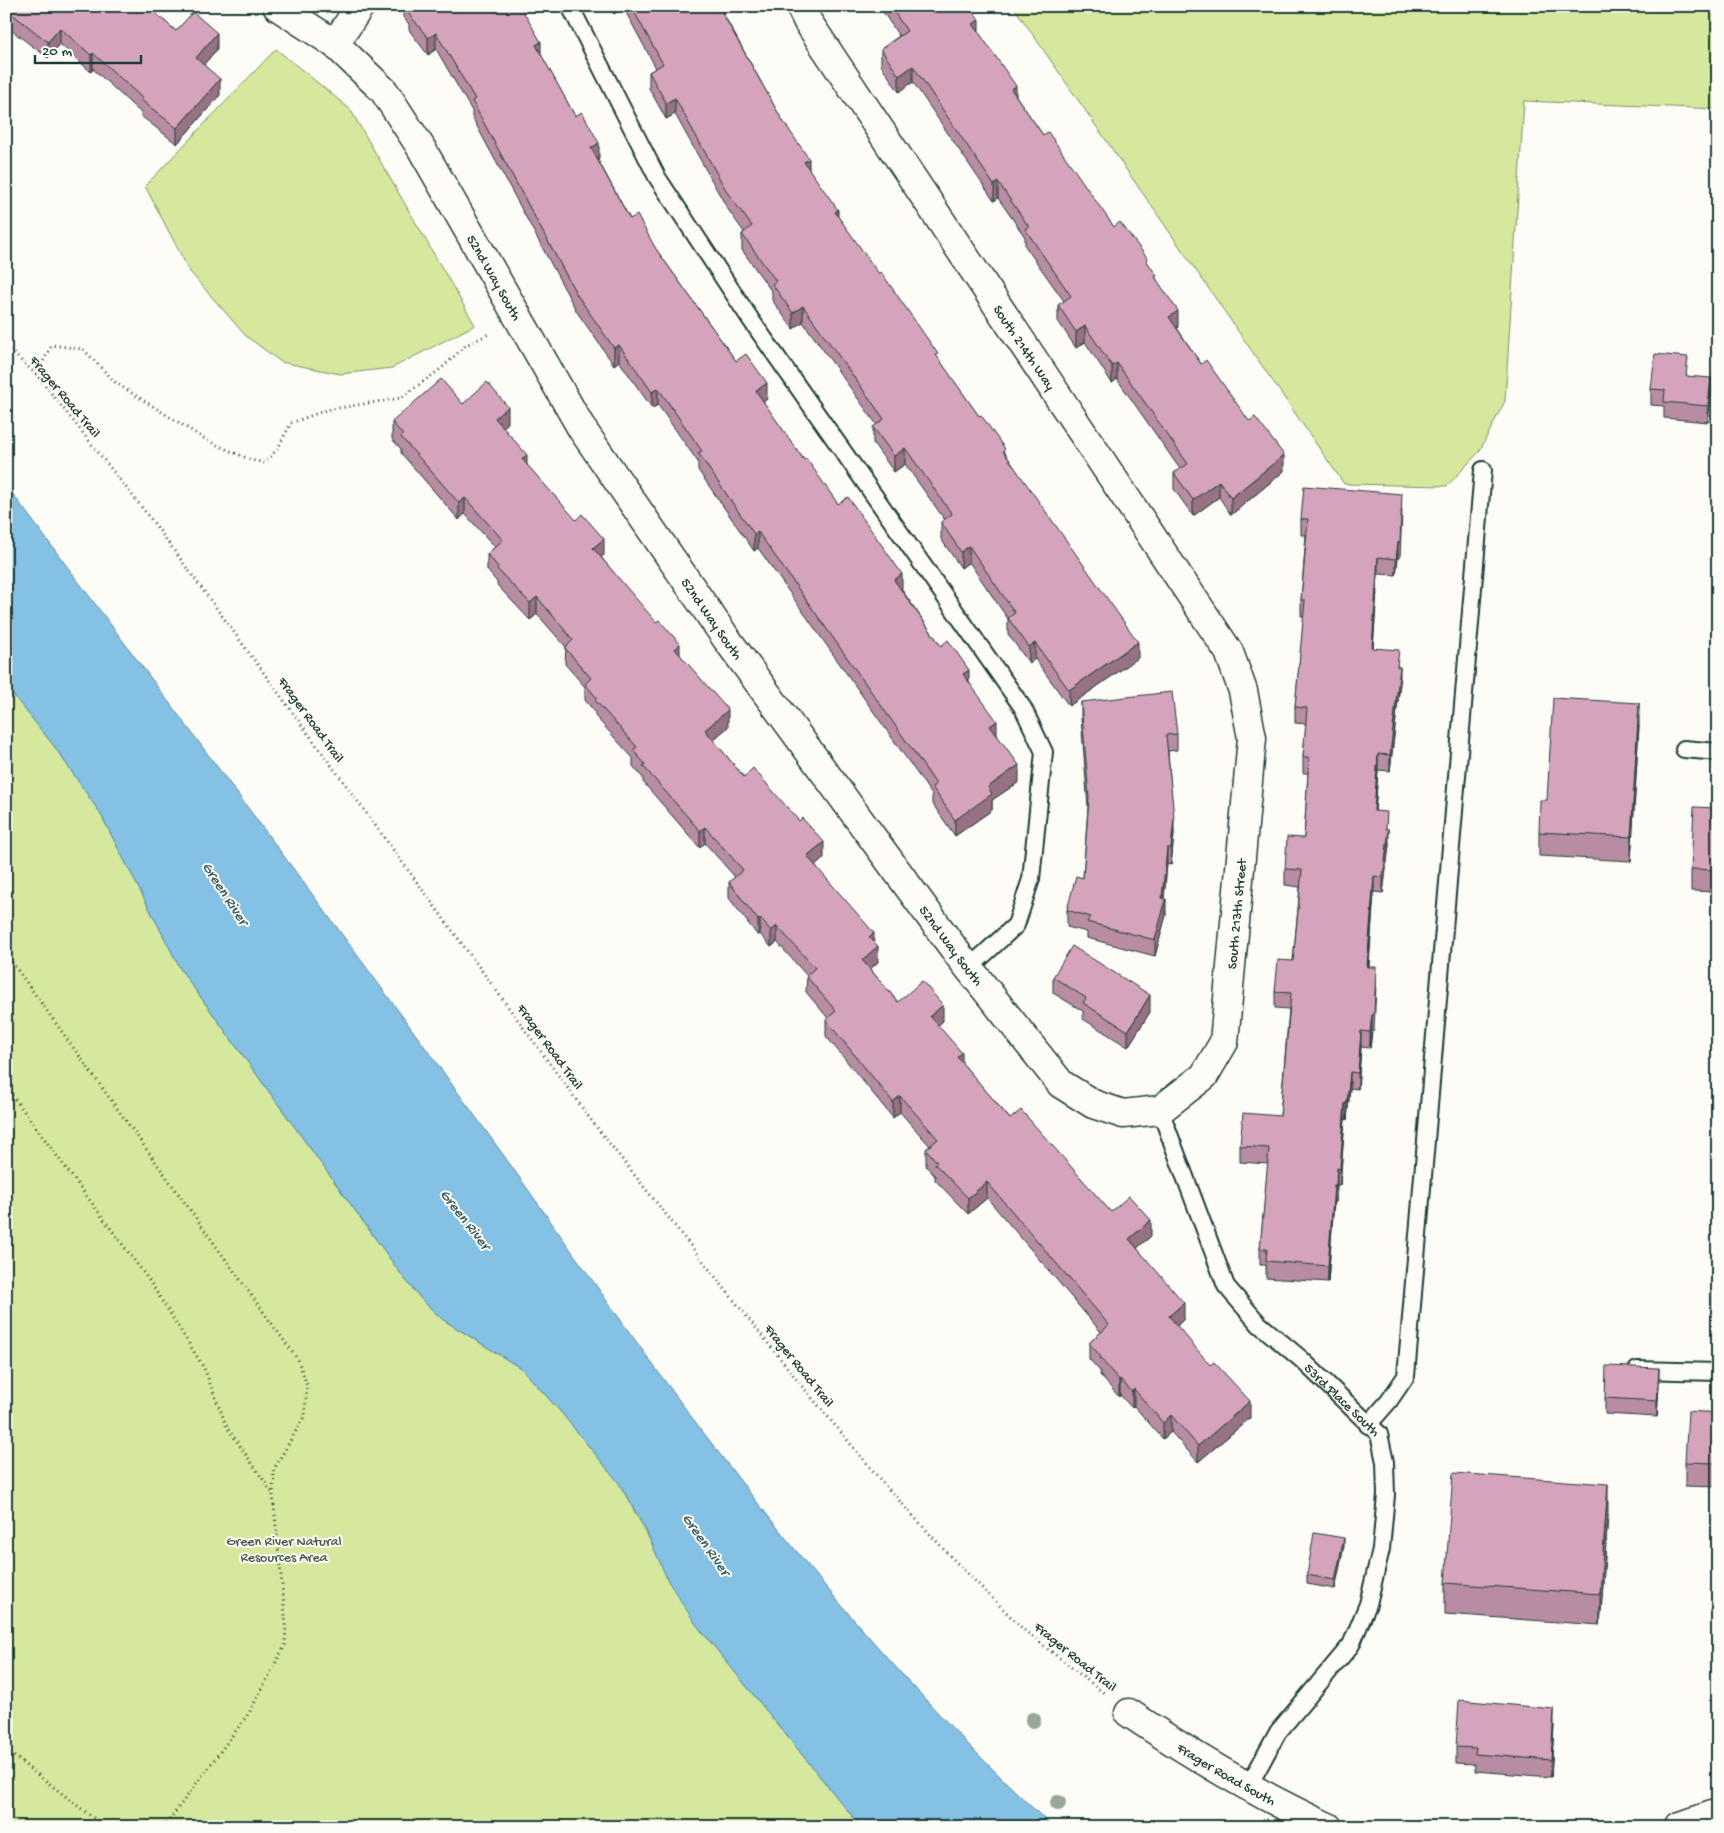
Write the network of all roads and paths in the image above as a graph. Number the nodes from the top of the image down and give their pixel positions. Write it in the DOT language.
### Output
graph roads {
  1 [pos="277,6"];
  2 [pos="360,6"];
  3 [pos="570,6"];
  4 [pos="800,6"];
  5 [pos="335,44"];
  6 [pos="519,318"];
  7 [pos="6,347"];
  8 [pos="36,374"];
  9 [pos="1483,470"];
  10 [pos="1243,691"];
  11 [pos="1684,749"];
  12 [pos="1718,752"];
  13 [pos="6,954"];
  14 [pos="969,968"];
  15 [pos="6,1087"];
  16 [pos="1160,1110"];
  17 [pos="1627,1370"];
  18 [pos="1718,1372"];
  19 [pos="1368,1425"];
  20 [pos="273,1495"];
  21 [pos="1129,1713"];
  22 [pos="6,1750"];
  23 [pos="1248,1787"];
  24 [pos="1718,1813"];
  25 [pos="105,1827"];
  26 [pos="164,1827"];
  27 [pos="1328,1827"];
  28 [pos="1678,1827"];
  1 -- 5 [label="street, 52nd Way South"];
  2 -- 5 [label="street"];
  3 -- 14 [label="lane"];
  4 -- 10 [label="street, South 214th Way"];
  5 -- 6 [label="street, 52nd Way South"];
  6 -- 8 [label="path"];
  6 -- 14 [label="street, 52nd Way South"];
  7 -- 8 [label="path, Frager Road Trail"];
  8 -- 21 [label="path, Frager Road Trail"];
  9 -- 19 [label="lane"];
  10 -- 16 [label="street, South 213th Street"];
  11 -- 12 [label="lane"];
  13 -- 20 [label="path"];
  14 -- 16 [label="street, 52nd Way South"];
  15 -- 20 [label="path"];
  16 -- 19 [label="lane, 53rd Place South"];
  17 -- 18 [label="lane"];
  19 -- 23 [label="lane, 53rd Place South"];
  20 -- 26 [label="path"];
  21 -- 23 [label="street, Frager Road South"];
  22 -- 25 [label="path"];
  23 -- 27 [label="street, Frager Road South"];
  24 -- 28 [label="street"];
}
